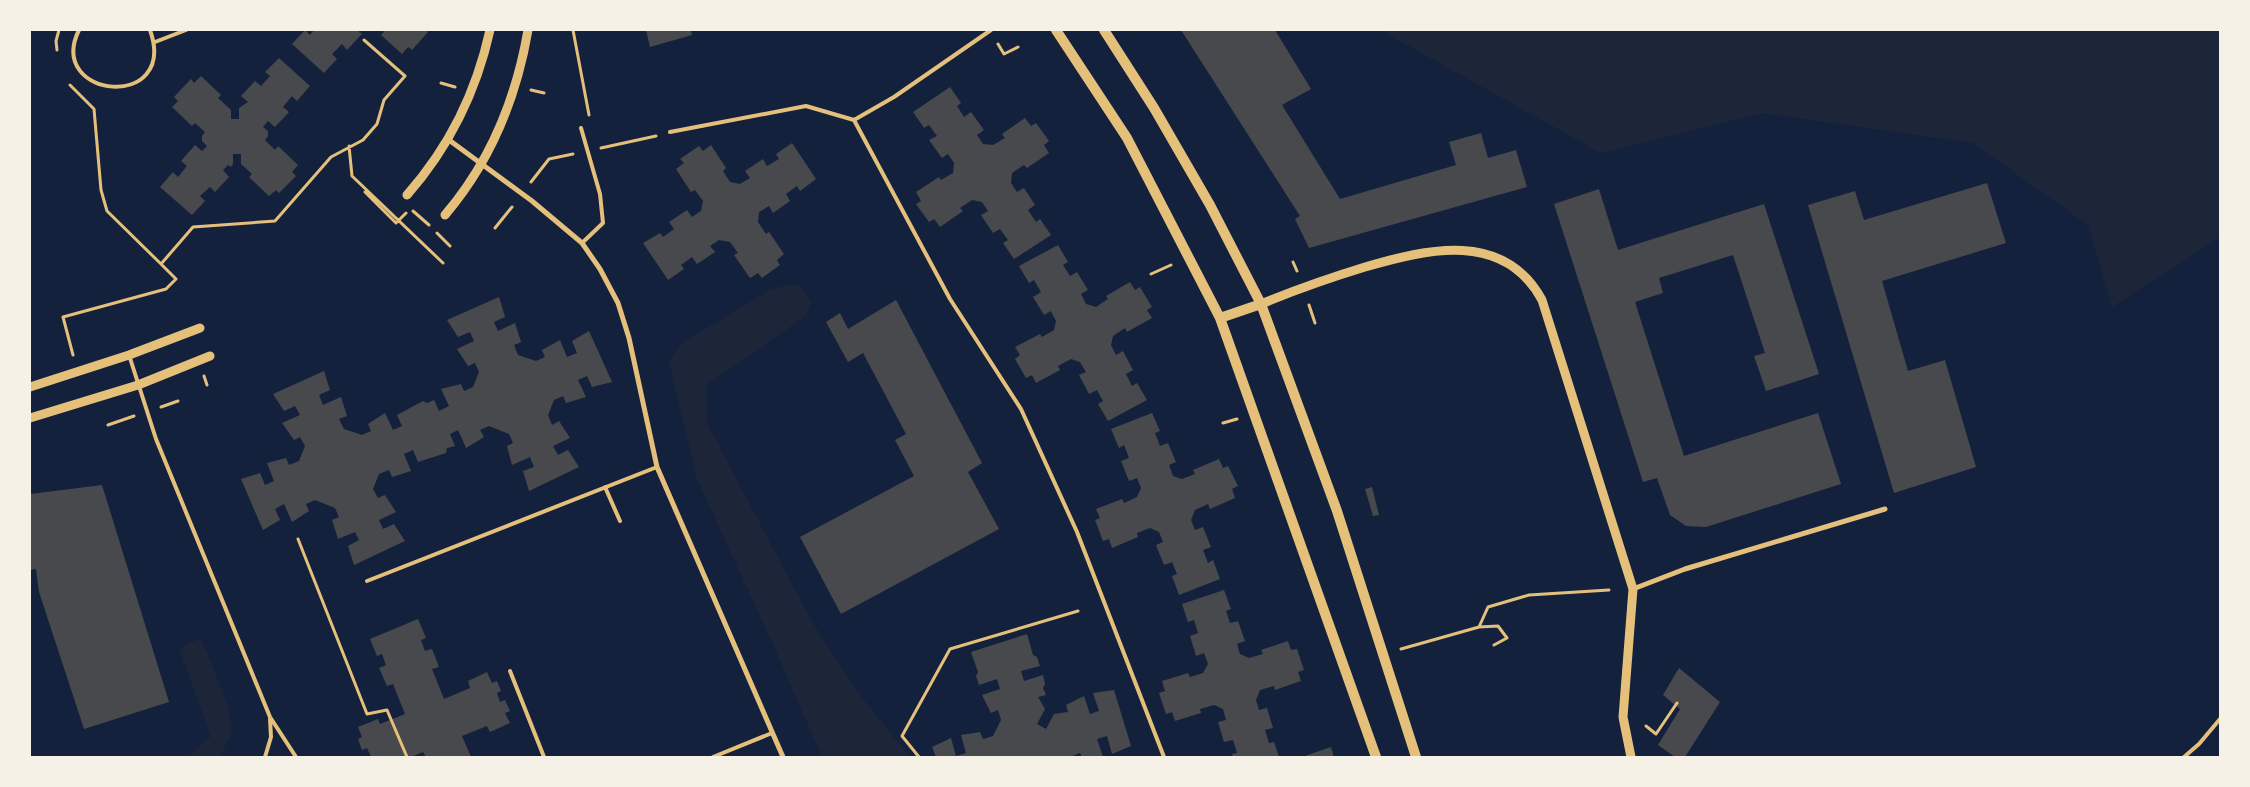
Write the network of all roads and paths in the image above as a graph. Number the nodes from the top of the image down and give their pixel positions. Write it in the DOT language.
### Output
graph roads {
  1 [pos="59,30"];
  2 [pos="80,30"];
  3 [pos="150,30"];
  4 [pos="186,30"];
  5 [pos="490,30"];
  6 [pos="528,30"];
  7 [pos="573,30"];
  8 [pos="991,30"];
  9 [pos="1056,30"];
  10 [pos="1104,30"];
  11 [pos="364,40"];
  12 [pos="154,42"];
  13 [pos="58,60"];
  14 [pos="65,77"];
  15 [pos="854,120"];
  16 [pos="591,122"];
  17 [pos="581,128"];
  18 [pos="670,132"];
  19 [pos="449,140"];
  20 [pos="349,146"];
  21 [pos="588,151"];
  22 [pos="549,159"];
  23 [pos="483,164"];
  24 [pos="366,192"];
  25 [pos="407,195"];
  26 [pos="444,215"];
  27 [pos="582,243"];
  28 [pos="450,246"];
  29 [pos="443,263"];
  30 [pos="161,264"];
  31 [pos="1261,304"];
  32 [pos="1220,318"];
  33 [pos="200,328"];
  34 [pos="72,350"];
  35 [pos="129,355"];
  36 [pos="210,356"];
  37 [pos="138,385"];
  38 [pos="30,387"];
  39 [pos="30,418"];
  40 [pos="657,466"];
  41 [pos="605,487"];
  42 [pos="1885,509"];
  43 [pos="620,521"];
  44 [pos="298,539"];
  45 [pos="367,581"];
  46 [pos="1633,589"];
  47 [pos="1609,590"];
  48 [pos="1078,611"];
  49 [pos="1479,627"];
  50 [pos="1494,645"];
  51 [pos="1398,650"];
  52 [pos="510,671"];
  53 [pos="1677,703"];
  54 [pos="270,717"];
  55 [pos="2220,719"];
  56 [pos="1646,726"];
  57 [pos="772,733"];
  58 [pos="265,757"];
  59 [pos="296,757"];
  60 [pos="407,757"];
  61 [pos="544,757"];
  62 [pos="713,757"];
  63 [pos="783,757"];
  64 [pos="919,757"];
  65 [pos="1164,757"];
  66 [pos="1376,757"];
  67 [pos="1416,757"];
  68 [pos="1631,757"];
  69 [pos="2184,757"];
  1 -- 13 [label="path"];
  2 -- 12 [label="lane"];
  3 -- 12 [label="lane"];
  4 -- 12 [label="lane"];
  5 -- 19 [label="street"];
  6 -- 23 [label="street"];
  7 -- 16 [label="path"];
  8 -- 15 [label="lane"];
  9 -- 32 [label="main road"];
  10 -- 31 [label="main road"];
  11 -- 20 [label="path"];
  14 -- 30 [label="path"];
  15 -- 18 [label="lane"];
  15 -- 65 [label="lane"];
  17 -- 21 [label="lane"];
  18 -- 21 [label="path"];
  19 -- 23 [label="street"];
  19 -- 25 [label="street"];
  20 -- 29 [label="path"];
  20 -- 30 [label="path"];
  21 -- 22 [label="path"];
  21 -- 27 [label="lane"];
  23 -- 26 [label="street"];
  23 -- 27 [label="street"];
  24 -- 28 [label="path"];
  27 -- 40 [label="street"];
  30 -- 34 [label="path"];
  31 -- 32 [label="main road"];
  31 -- 46 [label="street"];
  31 -- 67 [label="main road"];
  32 -- 66 [label="main road"];
  33 -- 35 [label="street"];
  35 -- 37 [label="lane"];
  35 -- 38 [label="street"];
  36 -- 37 [label="street"];
  37 -- 39 [label="street"];
  37 -- 54 [label="lane"];
  40 -- 41 [label="lane"];
  40 -- 57 [label="street"];
  41 -- 43 [label="lane"];
  41 -- 45 [label="lane"];
  42 -- 46 [label="street"];
  44 -- 60 [label="path"];
  46 -- 68 [label="street"];
  47 -- 49 [label="path"];
  48 -- 64 [label="path"];
  49 -- 50 [label="path"];
  49 -- 51 [label="path"];
  52 -- 61 [label="lane"];
  53 -- 56 [label="path"];
  54 -- 58 [label="lane"];
  54 -- 59 [label="lane"];
  55 -- 69 [label="lane"];
  57 -- 62 [label="lane"];
  57 -- 63 [label="street"];
}
